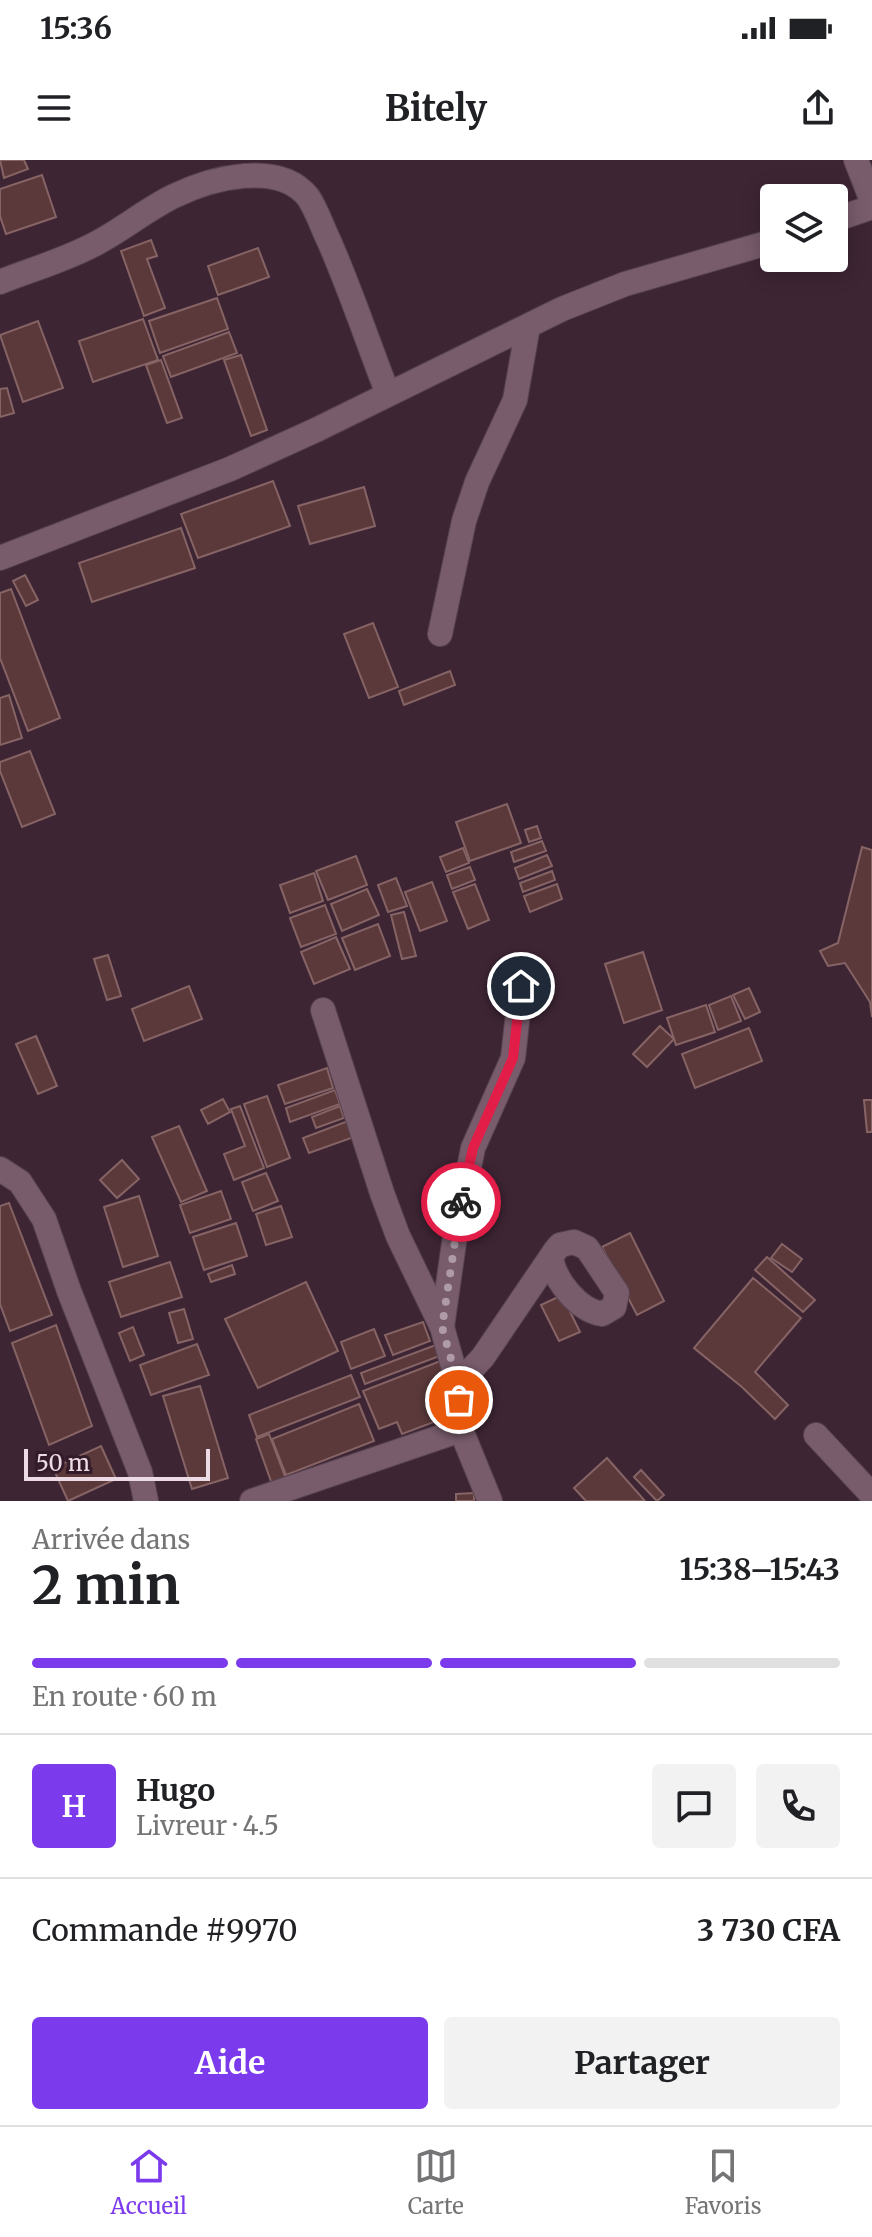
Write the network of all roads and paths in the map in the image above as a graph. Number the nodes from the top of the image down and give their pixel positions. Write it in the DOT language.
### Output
graph roads {
  1 [pos="856,160"];
  2 [pos="872,204"];
  3 [pos="848,214"];
  4 [pos="760,245"];
  5 [pos="0,282"];
  6 [pos="528,326"];
  7 [pos="388,394"];
  8 [pos="0,558"];
  9 [pos="440,634"];
  10 [pos="521,986"];
  11 [pos="323,1010"];
  12 [pos="0,1169"];
  13 [pos="551,1258"];
  14 [pos="442,1327"];
  15 [pos="458,1384"];
  16 [pos="461,1430"];
  17 [pos="816,1435"];
  18 [pos="872,1495"];
  19 [pos="146,1501"];
  20 [pos="252,1501"];
  21 [pos="490,1501"];
  1 -- 2 [label="street"];
  2 -- 3 [label="street"];
  4 -- 6 [label="street"];
  5 -- 7 [label="street"];
  6 -- 7 [label="street"];
  6 -- 9 [label="street"];
  7 -- 8 [label="street"];
  10 -- 14 [label="street"];
  11 -- 14 [label="street"];
  12 -- 19 [label="street"];
  13 -- 15 [label="street"];
  14 -- 15 [label="street"];
  15 -- 16 [label="street"];
  16 -- 20 [label="street"];
  16 -- 21 [label="street"];
  17 -- 18 [label="street"];
}
